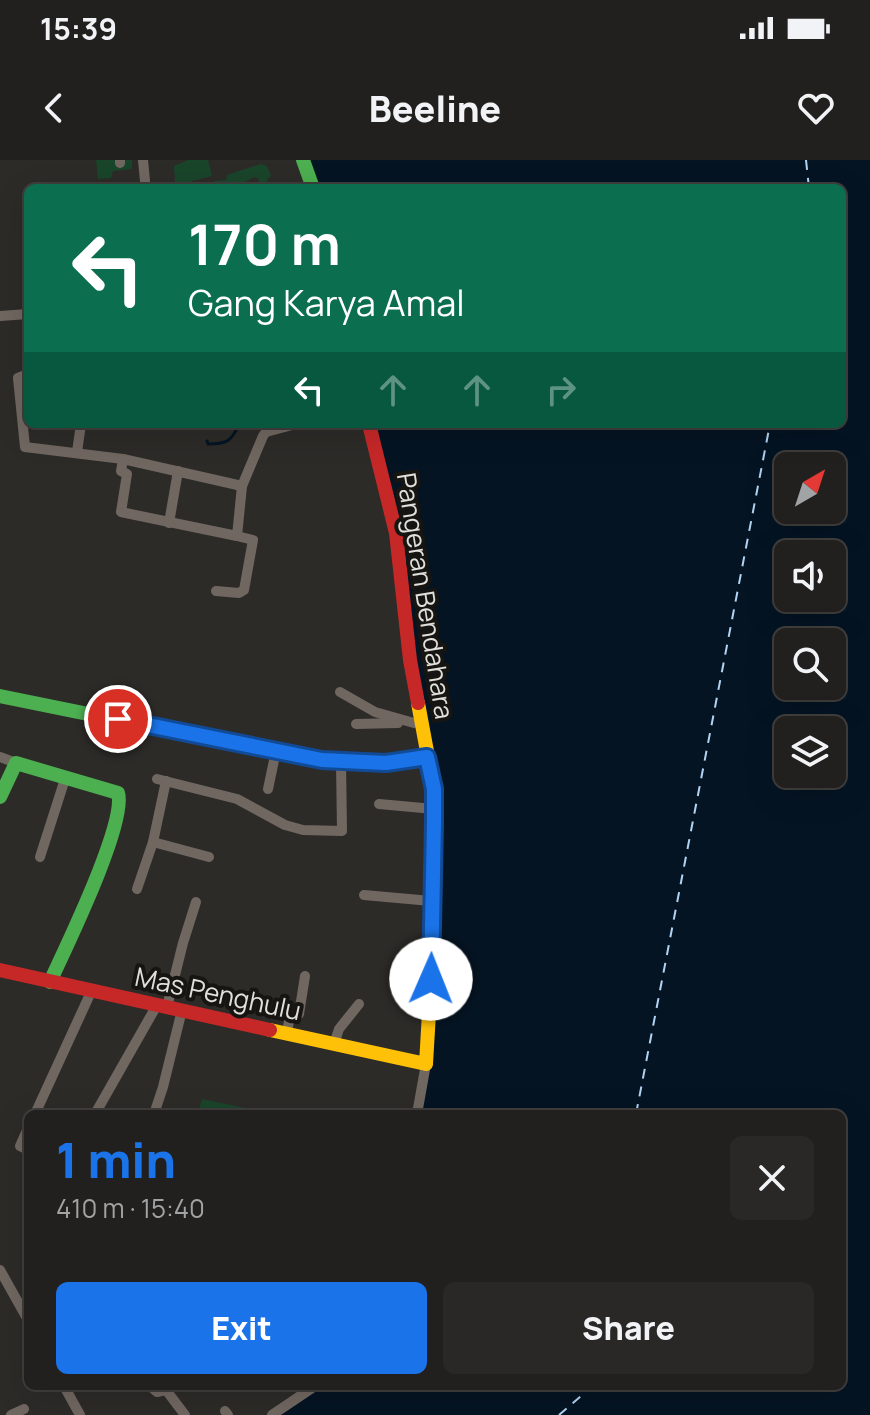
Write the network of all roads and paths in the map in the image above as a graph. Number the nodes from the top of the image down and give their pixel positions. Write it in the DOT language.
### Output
graph roads {
  1 [pos="143,160"];
  2 [pos="303,160"];
  3 [pos="145,181"];
  4 [pos="307,184"];
  5 [pos="24,314"];
  6 [pos="0,316"];
  7 [pos="24,376"];
  8 [pos="80,428"];
  9 [pos="284,428"];
  10 [pos="370,428"];
  11 [pos="77,452"];
  12 [pos="123,459"];
  13 [pos="178,471"];
  14 [pos="242,486"];
  15 [pos="169,523"];
  16 [pos="237,536"];
  17 [pos="216,591"];
  18 [pos="340,692"];
  19 [pos="0,696"];
  20 [pos="418,722"];
  21 [pos="356,724"];
  22 [pos="276,751"];
  23 [pos="0,757"];
  24 [pos="427,757"];
  25 [pos="341,762"];
  26 [pos="16,763"];
  27 [pos="65,779"];
  28 [pos="268,789"];
  29 [pos="0,797"];
  30 [pos="379,804"];
  31 [pos="434,809"];
  32 [pos="153,842"];
  33 [pos="40,857"];
  34 [pos="209,857"];
  35 [pos="137,889"];
  36 [pos="364,895"];
  37 [pos="431,901"];
  38 [pos="196,902"];
  39 [pos="1,974"];
  40 [pos="305,976"];
  41 [pos="50,982"];
  42 [pos="91,992"];
  43 [pos="359,1004"];
  44 [pos="169,1007"];
  45 [pos="287,1028"];
  46 [pos="336,1039"];
  47 [pos="426,1064"];
  48 [pos="37,1110"];
  49 [pos="98,1110"];
  50 [pos="155,1110"];
  51 [pos="418,1110"];
  52 [pos="0,1270"];
  53 [pos="11,1291"];
  54 [pos="0,1296"];
  55 [pos="24,1313"];
  56 [pos="66,1390"];
  57 [pos="166,1390"];
  58 [pos="309,1390"];
  59 [pos="24,1409"];
  60 [pos="9,1415"];
  61 [pos="80,1415"];
  62 [pos="185,1415"];
  63 [pos="272,1415"];
  1 -- 3 [label="street"];
  2 -- 4 [label="street"];
  5 -- 6 [label="street"];
  7 -- 11 [label="street"];
  8 -- 11 [label="street"];
  9 -- 14 [label="street"];
  10 -- 20 [label="street, Pangeran Bendahara"];
  11 -- 12 [label="street"];
  12 -- 13 [label="street"];
  12 -- 15 [label="street"];
  13 -- 14 [label="street"];
  13 -- 15 [label="street"];
  14 -- 16 [label="street"];
  15 -- 16 [label="street"];
  16 -- 17 [label="street"];
  18 -- 20 [label="street"];
  19 -- 22 [label="street"];
  20 -- 21 [label="street"];
  20 -- 24 [label="street, Pangeran Bendahara"];
  22 -- 25 [label="street"];
  22 -- 28 [label="street"];
  23 -- 26 [label="street"];
  24 -- 25 [label="street"];
  24 -- 31 [label="street, Pangeran Bendahara"];
  25 -- 32 [label="street"];
  26 -- 27 [label="street"];
  26 -- 29 [label="street"];
  27 -- 33 [label="street"];
  27 -- 41 [label="street"];
  30 -- 31 [label="street"];
  31 -- 37 [label="street, Pangeran Bendahara"];
  32 -- 34 [label="street"];
  32 -- 35 [label="street"];
  36 -- 37 [label="street"];
  37 -- 47 [label="street, Pangeran Bendahara"];
  38 -- 44 [label="street"];
  39 -- 41 [label="street, Mas Penghulu"];
  40 -- 45 [label="street"];
  41 -- 42 [label="street, Mas Penghulu"];
  42 -- 44 [label="street, Mas Penghulu"];
  42 -- 48 [label="street"];
  43 -- 46 [label="street"];
  44 -- 45 [label="street, Mas Penghulu"];
  44 -- 49 [label="street"];
  44 -- 50 [label="street"];
  45 -- 46 [label="street, Mas Penghulu"];
  46 -- 47 [label="street, Mas Penghulu"];
  47 -- 51 [label="street"];
  52 -- 53 [label="street"];
  53 -- 54 [label="street"];
  53 -- 55 [label="street"];
  56 -- 61 [label="street"];
  57 -- 62 [label="street"];
  58 -- 63 [label="street"];
  59 -- 60 [label="street"];
}
